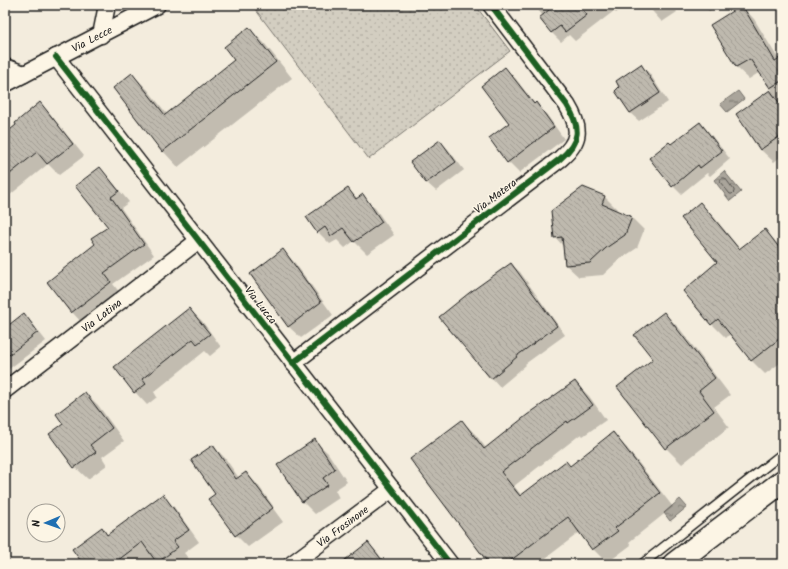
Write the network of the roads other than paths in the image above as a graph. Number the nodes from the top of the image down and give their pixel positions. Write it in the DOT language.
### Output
graph roads {
  1 [pos="108,5"];
  2 [pos="157,5"];
  3 [pos="491,5"];
  4 [pos="101,34"];
  5 [pos="56,57"];
  6 [pos="5,68"];
  7 [pos="24,74"];
  8 [pos="5,84"];
  9 [pos="199,240"];
  10 [pos="293,363"];
  11 [pos="5,390"];
  12 [pos="783,453"];
  13 [pos="783,481"];
  14 [pos="392,489"];
  15 [pos="292,564"];
  16 [pos="450,564"];
  17 [pos="642,564"];
  18 [pos="674,564"];
  1 -- 4 [label="street"];
  2 -- 4 [label="street, Via Lecce"];
  3 -- 10 [label="street, Via Matera"];
  4 -- 5 [label="street, Via Lecce"];
  5 -- 7 [label="street, Via Lecce"];
  5 -- 9 [label="street, Via Lucca"];
  6 -- 7 [label="street"];
  7 -- 8 [label="street, Via Lecce"];
  9 -- 10 [label="street, Via Lucca"];
  9 -- 11 [label="street, Via Latina"];
  10 -- 14 [label="street, Via Lucca"];
  12 -- 17 [label="lane"];
  13 -- 18 [label="street"];
  14 -- 15 [label="street, Via Frosinone"];
  14 -- 16 [label="street, Via Lucca"];
}
